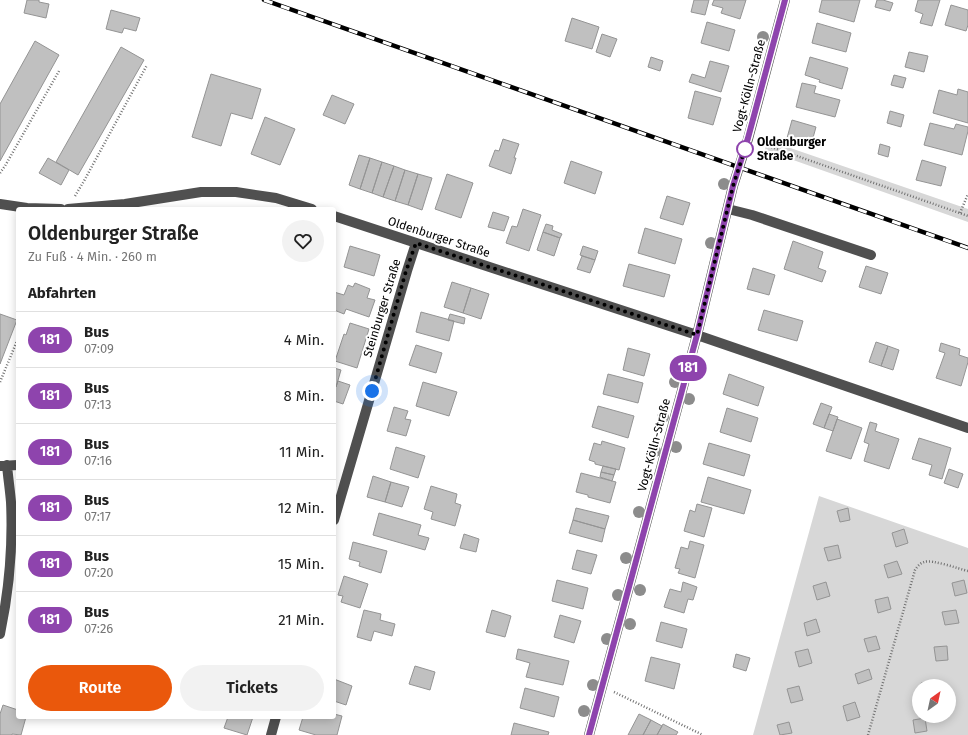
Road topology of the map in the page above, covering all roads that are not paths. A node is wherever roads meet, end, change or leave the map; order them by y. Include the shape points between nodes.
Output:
1 (785, 0) edge
2 (0, 204) edge
3 (20, 207) edge
4 (91, 207) edge
5 (305, 207) edge
6 (728, 209) junction
7 (336, 217) edge
8 (416, 243) junction
9 (871, 255) dead end
10 (697, 335) junction
11 (968, 428) edge
12 (3, 465) edge
13 (16, 465) edge
14 (336, 513) edge
15 (0, 634) edge
16 (275, 719) edge
17 (271, 735) edge
18 (589, 735) edge

1 - 6 street, Vogt-Kölln-Straße
2 - 3 street
4 - 5 street via 201,192 236,192 276,198
6 - 9 street
6 - 10 street, Vogt-Kölln-Straße
7 - 8 street, Oldenburger Straße
8 - 10 street, Oldenburger Straße
8 - 14 street, Steinburger Straße
10 - 11 street, Oldenburger Straße
10 - 18 street, Vogt-Kölln-Straße
12 - 13 street
12 - 15 street via 11,501 11,545 9,583
16 - 17 street

